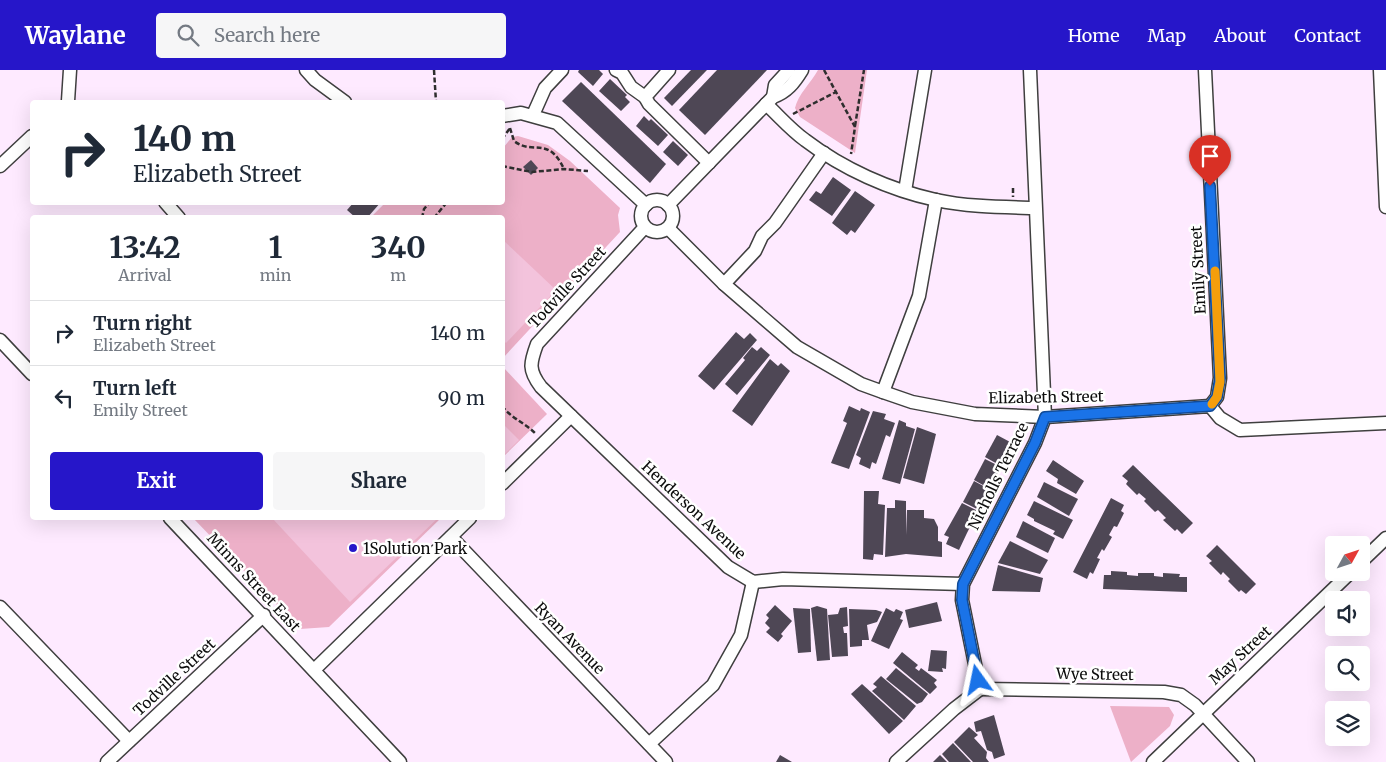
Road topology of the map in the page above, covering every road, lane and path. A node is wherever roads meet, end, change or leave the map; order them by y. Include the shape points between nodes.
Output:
1 (70, 70) edge
2 (306, 70) edge
3 (434, 70) edge
4 (562, 70) edge
5 (616, 70) edge
6 (669, 70) edge
7 (789, 70) edge
8 (802, 70) edge
9 (824, 70) edge
10 (864, 70) edge
11 (925, 70) edge
12 (1030, 70) edge
13 (1205, 70) edge
14 (1380, 70) edge
15 (836, 92) junction
16 (645, 97) junction
17 (68, 100) edge
18 (342, 100) edge
19 (436, 100) edge
20 (769, 101) junction
21 (533, 115) junction
22 (505, 116) edge
23 (786, 122) junction
24 (854, 127) junction
25 (505, 135) edge
26 (30, 138) edge
27 (824, 153) junction
28 (851, 154) dead end
29 (709, 162) junction
30 (0, 166) edge
31 (505, 167) edge
32 (564, 169) junction
33 (588, 171) dead end
34 (905, 191) junction
35 (936, 200) junction
36 (168, 205) edge
37 (445, 205) edge
38 (646, 205) junction
39 (668, 205) junction
40 (1386, 207) edge
41 (1036, 208) junction
42 (176, 215) edge
43 (437, 215) edge
44 (645, 227) junction
45 (668, 228) junction
46 (724, 284) junction
47 (0, 340) edge
48 (30, 372) edge
49 (883, 392) junction
50 (1210, 406) junction
51 (505, 410) edge
52 (571, 416) junction
53 (1045, 417) junction
54 (1386, 423) edge
55 (535, 433) dead end
56 (505, 481) edge
57 (172, 520) edge
58 (468, 520) edge
59 (451, 536) junction
60 (1386, 538) edge
61 (1370, 553) edge
62 (1342, 581) edge
63 (754, 582) junction
64 (963, 584) junction
65 (0, 607) edge
66 (264, 616) junction
67 (314, 670) junction
68 (980, 689) junction
69 (1203, 713) junction
70 (129, 742) junction
71 (650, 744) junction
72 (107, 762) edge
73 (400, 762) edge
74 (666, 762) edge
75 (896, 762) edge
76 (1153, 762) edge
77 (1248, 762) edge

1 - 17 street
2 - 18 street
3 - 19 path
4 - 21 street via 545,88
5 - 16 street
6 - 16 street
7 - 20 street via 776,85
8 - 20 street via 782,94
9 - 15 path
10 - 24 path
11 - 34 street
12 - 41 street, Nicholls Terrace
13 - 50 street, Emily Street via 1220,378 1217,397
14 - 40 street
15 - 23 path via 796,111
15 - 24 path
16 - 29 street
20 - 23 street
20 - 29 street
21 - 22 street
21 - 38 street via 557,123
23 - 27 street
24 - 28 path
25 - 32 path via 510,128 514,141 550,150
26 - 30 street
27 - 34 street via 853,170
27 - 46 street via 775,223 762,236 755,251
29 - 39 street
31 - 32 path via 532,172
32 - 33 path
34 - 35 street
35 - 41 street
35 - 49 street via 919,296
36 - 42 street
37 - 43 path
38 - 39 street via 656,201
38 - 44 street via 641,217
39 - 45 street via 672,215
41 - 53 street, Nicholls Terrace
44 - 45 street via 658,232
44 - 52 street, Todville Street via 536,344 530,361 532,376
45 - 46 street, Elizabeth Street
46 - 49 street, Elizabeth Street via 797,347 861,384
47 - 48 street
49 - 53 street, Elizabeth Street via 912,402 975,414
50 - 53 street, Elizabeth Street
50 - 54 street via 1220,418 1240,430
51 - 55 path
52 - 56 street
52 - 63 street, Henderson Avenue via 728,567
53 - 64 street, Nicholls Terrace
57 - 66 street, Minns Street East
58 - 59 street
59 - 67 street
59 - 71 street, Ryan Avenue
60 - 61 street
62 - 69 street, May Street
63 - 64 street via 783,579
63 - 71 street via 741,635 713,685
64 - 68 street, Nicholls Terrace via 962,600
65 - 70 street
66 - 67 street, Minns Street East
66 - 70 street, Todville Street
67 - 73 street, Minns Street East
68 - 69 street, Wye Street via 1164,692 1181,695
68 - 75 street
69 - 76 street, May Street
69 - 77 street, Wye Street
70 - 72 street, Todville Street
71 - 74 street, Ryan Avenue

